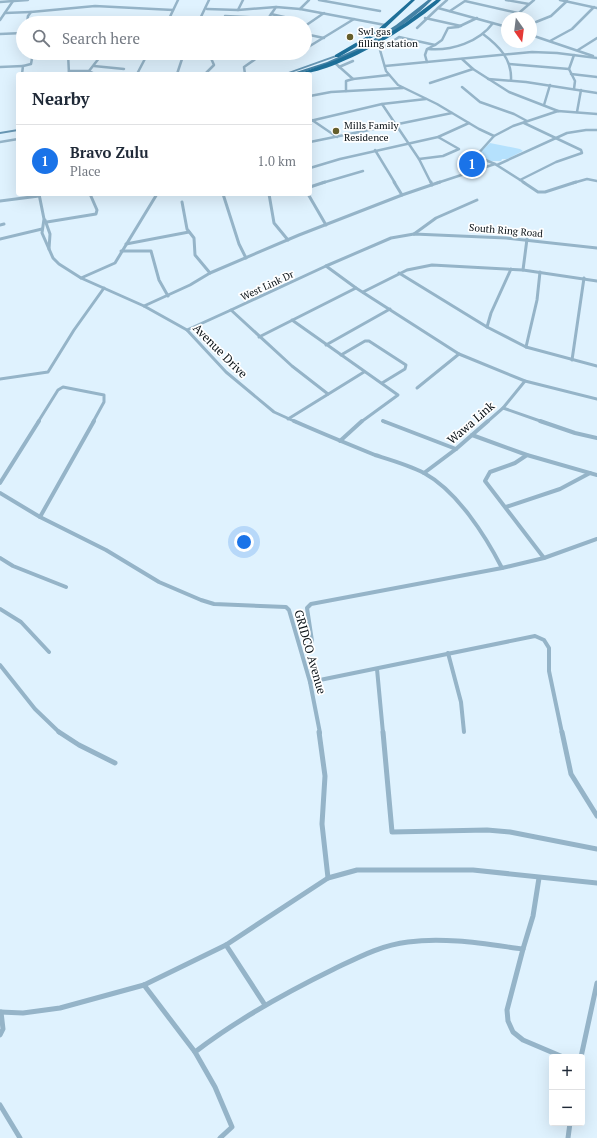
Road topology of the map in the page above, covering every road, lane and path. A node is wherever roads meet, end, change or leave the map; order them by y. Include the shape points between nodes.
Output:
1 (28, 0) edge
2 (178, 0) edge
3 (209, 0) edge
4 (243, 0) edge
5 (309, 0) edge
6 (319, 0) edge
7 (413, 0) edge
8 (426, 0) edge
9 (439, 0) edge
10 (447, 0) edge
11 (506, 0) edge
12 (534, 0) edge
13 (560, 0) edge
14 (13, 1) edge
15 (0, 2) edge
16 (432, 2) edge
17 (567, 2) junction
18 (529, 4) junction
19 (422, 5) junction
20 (276, 6) junction
21 (438, 8) junction
22 (596, 8) edge
23 (206, 9) junction
24 (300, 9) junction
25 (173, 10) junction
26 (238, 10) junction
27 (380, 11) dead end
28 (450, 11) junction
29 (31, 12) junction
30 (514, 12) edge
31 (519, 12) edge
32 (5, 13) junction
33 (324, 13) junction
34 (271, 14) joint
35 (28, 16) edge
36 (170, 16) edge
37 (201, 16) edge
38 (280, 16) edge
39 (426, 18) junction
40 (477, 18) junction
41 (354, 19) junction
42 (0, 20) edge
43 (312, 21) edge
44 (537, 22) edge
45 (450, 23) junction
46 (493, 23) junction
47 (385, 25) junction
48 (501, 25) edge
49 (462, 26) junction
50 (416, 28) dead end
51 (448, 28) junction
52 (16, 33) edge
53 (0, 34) edge
54 (483, 34) junction
55 (312, 35) edge
56 (537, 37) edge
57 (324, 38) junction
58 (597, 38) edge
59 (550, 41) junction
60 (312, 45) edge
61 (435, 45) junction
62 (427, 49) junction
63 (578, 50) junction
64 (504, 53) junction
65 (574, 55) junction
66 (337, 56) junction
67 (597, 58) edge
68 (462, 59) junction
69 (31, 60) edge
70 (68, 60) edge
71 (98, 60) edge
72 (144, 60) edge
73 (181, 60) edge
74 (212, 60) edge
75 (254, 60) edge
76 (353, 61) dead end
77 (427, 62) junction
78 (335, 63) junction
79 (510, 64) junction
80 (23, 66) junction
81 (94, 66) junction
82 (385, 66) junction
83 (340, 67) junction
84 (0, 68) edge
85 (569, 68) junction
86 (124, 69) dead end
87 (472, 69) junction
88 (89, 71) joint
89 (22, 72) edge
90 (69, 72) edge
91 (138, 72) edge
92 (178, 72) edge
93 (207, 72) edge
94 (244, 72) edge
95 (291, 72) edge
96 (298, 72) edge
97 (306, 72) edge
98 (571, 74) junction
99 (389, 75) junction
100 (597, 77) edge
101 (353, 79) junction
102 (487, 79) junction
103 (511, 80) junction
104 (430, 83) dead end
105 (550, 85) junction
106 (462, 87) dead end
107 (404, 88) junction
108 (574, 89) junction
109 (581, 90) junction
110 (346, 91) junction
111 (597, 93) edge
112 (312, 96) edge
113 (426, 99) junction
114 (382, 104) junction
115 (544, 105) junction
116 (558, 111) junction
117 (578, 112) junction
118 (452, 113) junction
119 (597, 114) edge
120 (312, 121) edge
121 (312, 122) edge
122 (525, 122) junction
123 (469, 123) junction
124 (394, 124) junction
125 (16, 130) edge
126 (597, 130) edge
127 (0, 133) edge
128 (337, 136) junction
129 (438, 136) junction
130 (494, 136) junction
131 (555, 137) junction
132 (16, 139) edge
133 (0, 142) edge
134 (312, 142) edge
135 (408, 143) junction
136 (375, 150) junction
137 (420, 159) junction
138 (496, 164) junction
139 (312, 167) edge
140 (363, 171) dead end
141 (520, 180) junction
142 (597, 181) edge
143 (432, 185) junction
144 (312, 186) edge
145 (402, 195) junction
146 (32, 196) edge
147 (39, 196) edge
148 (91, 196) edge
149 (156, 196) edge
150 (224, 196) edge
151 (269, 196) edge
152 (309, 196) edge
153 (477, 200) dead end
154 (0, 201) edge
155 (182, 202) dead end
156 (44, 219) junction
157 (47, 222) junction
158 (4, 224) dead end
159 (0, 225) edge
160 (326, 226) junction
161 (42, 229) junction
162 (189, 232) junction
163 (414, 234) junction
164 (0, 239) edge
165 (288, 240) junction
166 (527, 240) junction
167 (126, 244) junction
168 (597, 248) edge
169 (49, 249) junction
170 (121, 251) junction
171 (246, 258) junction
172 (326, 266) junction
173 (511, 269) junction
174 (523, 270) junction
175 (540, 272) junction
176 (210, 273) junction
177 (399, 273) junction
178 (81, 278) junction
179 (584, 278) junction
180 (597, 281) edge
181 (104, 288) junction
182 (356, 288) junction
183 (363, 292) junction
184 (168, 296) junction
185 (144, 306) junction
186 (390, 309) junction
187 (231, 310) junction
188 (292, 320) junction
189 (487, 327) junction
190 (187, 330) junction
191 (259, 337) junction
192 (326, 345) junction
193 (526, 347) junction
194 (459, 354) junction
195 (340, 355) junction
196 (572, 360) junction
197 (597, 366) edge
198 (364, 372) junction
199 (0, 380) edge
200 (525, 381) junction
201 (382, 383) junction
202 (418, 388) dead end
203 (328, 394) junction
204 (597, 400) edge
205 (503, 408) junction
206 (288, 419) junction
207 (383, 421) dead end
208 (472, 435) junction
209 (597, 438) edge
210 (340, 441) junction
211 (456, 449) junction
212 (527, 455) junction
213 (424, 473) junction
214 (590, 473) junction
215 (597, 475) edge
216 (0, 483) edge
217 (0, 493) edge
218 (506, 507) junction
219 (40, 517) junction
220 (597, 539) edge
221 (0, 558) edge
222 (544, 558) junction
223 (502, 568) junction
224 (66, 587) dead end
225 (0, 609) edge
226 (312, 641) dead end
227 (49, 652) dead end
228 (448, 653) junction
229 (0, 665) edge
230 (376, 669) junction
231 (310, 682) junction
232 (464, 732) dead end
233 (115, 763) dead end
234 (597, 816) edge
235 (597, 849) edge
236 (328, 878) junction
237 (539, 878) junction
238 (597, 883) edge
239 (226, 945) junction
240 (523, 949) junction
241 (597, 983) edge
242 (144, 985) junction
243 (265, 1005) junction
244 (1, 1012) edge
245 (0, 1036) edge
246 (195, 1052) junction
247 (556, 1054) edge
248 (583, 1054) edge
249 (0, 1105) edge
250 (570, 1126) edge
251 (20, 1138) edge
252 (220, 1138) edge
253 (568, 1138) edge

1 - 14 street
2 - 25 street
3 - 23 street
4 - 26 street
5 - 24 street
6 - 27 street
7 - 47 highway
8 - 19 main road
9 - 16 highway
10 - 21 street
11 - 18 street
12 - 18 street
13 - 17 street
14 - 15 street
14 - 32 street
16 - 19 main road
16 - 78 highway via 390,36
17 - 22 street
17 - 44 street via 551,16
18 - 31 street
19 - 66 main road via 383,34
19 - 96 main road via 386,34 360,49
20 - 24 street
20 - 26 street
20 - 34 street
21 - 28 street
21 - 39 street
22 - 59 street via 572,29
23 - 26 street
23 - 37 street
24 - 33 street
25 - 29 street via 95,6
25 - 36 street
28 - 30 street via 465,1
28 - 40 street
29 - 32 street
29 - 35 street
32 - 42 street
33 - 41 street
33 - 43 street
34 - 38 street
39 - 45 street
39 - 50 street
40 - 46 street
40 - 49 street
41 - 47 street
41 - 57 street
45 - 49 street
45 - 51 street
46 - 48 street
46 - 54 street
47 - 66 highway via 366,41
49 - 51 street
51 - 61 street via 442,40
52 - 53 street
54 - 62 street via 445,50
54 - 64 street
55 - 57 street
56 - 59 street
57 - 60 street
58 - 63 street
59 - 63 street
61 - 62 street
61 - 82 street via 397,37 380,50
62 - 77 street via 424,57
63 - 67 street
64 - 65 street via 544,52
64 - 68 street
64 - 79 street
65 - 67 street
65 - 85 street
66 - 95 main road
68 - 77 street
68 - 87 street
69 - 80 street via 30,64
70 - 90 street
71 - 81 street
72 - 91 street
73 - 92 street
74 - 93 street via 214,66
75 - 94 street via 244,68
76 - 83 street
77 - 82 street
78 - 83 street
78 - 97 highway
79 - 85 street
79 - 103 street
80 - 84 street
80 - 89 street
81 - 86 street
81 - 88 street
82 - 99 street
83 - 101 street
85 - 98 street
87 - 102 street
87 - 104 street
88 - 90 street
98 - 100 street
98 - 108 street via 575,81
99 - 101 street
99 - 107 street
101 - 110 street via 346,81
102 - 103 street
102 - 115 street via 509,92
103 - 105 street
105 - 108 street
105 - 115 street
106 - 122 street via 476,100 514,114
107 - 110 street
107 - 113 street
108 - 109 street
109 - 111 street
109 - 117 street
110 - 112 street
113 - 114 street
113 - 118 street
114 - 120 street
114 - 124 street
115 - 116 street
116 - 117 street
116 - 122 street
117 - 119 street
118 - 123 street
118 - 124 street
121 - 128 street
122 - 130 street
122 - 131 street
123 - 129 street
123 - 130 street
124 - 128 street
124 - 135 street
125 - 127 main road
126 - 131 street via 575,131
128 - 134 street
129 - 135 street
129 - 137 street via 459,149 443,156
130 - 138 street via 476,156
131 - 138 street
131 - 141 street via 582,153 556,162
132 - 133 street
135 - 136 street
135 - 137 street
136 - 139 street
136 - 145 street
137 - 143 street
138 - 141 street
138 - 143 street
140 - 144 street
141 - 142 street via 542,192 587,179
143 - 145 street
145 - 160 street
146 - 154 street
147 - 156 street
148 - 157 street via 97,210 96,214
149 - 167 street
150 - 171 street
151 - 165 street via 274,223
152 - 160 street
153 - 163 street via 438,216
155 - 162 street
156 - 157 street
156 - 161 street
157 - 169 street
158 - 159 street
160 - 165 street
161 - 164 street
161 - 169 street, Avenue Drive
162 - 167 street
162 - 176 street via 194,238 197,258
163 - 166 street, South Ring Road
163 - 172 street, South Ring Road via 391,238
165 - 171 street
166 - 168 street, South Ring Road
166 - 174 street
167 - 170 street
169 - 178 street, Avenue Drive via 59,264
170 - 178 street via 112,265
170 - 184 street via 151,251 159,280
171 - 176 street
172 - 182 street
172 - 187 street, West Link Dr
173 - 174 street
173 - 177 street via 432,265 411,268
173 - 189 street
174 - 175 street
175 - 179 street
175 - 193 street via 537,300
176 - 184 street
177 - 183 street
177 - 189 street
178 - 181 street, Avenue Drive
179 - 180 street
179 - 196 street
181 - 185 street, Avenue Drive
181 - 199 street via 48,372
182 - 183 street
182 - 188 street
183 - 186 street
184 - 185 street
185 - 190 street, Avenue Drive
186 - 192 street
186 - 194 street
187 - 190 street
187 - 191 street, West Link Dr
188 - 191 street
188 - 192 street
189 - 193 street
190 - 206 street, Avenue Drive via 248,392 274,412
191 - 203 street, West Link Dr
192 - 195 street
193 - 196 street
194 - 200 street
194 - 202 street
195 - 198 street
195 - 201 street via 365,341 406,365 405,369
196 - 197 street
198 - 201 street
198 - 203 street
200 - 204 street
200 - 205 street, Wawa Link
201 - 210 street via 397,393 397,397
203 - 206 street
205 - 208 street, Wawa Link
205 - 209 street
206 - 210 street, Avenue Drive
207 - 211 street
208 - 211 street, Wawa Link
208 - 212 street
210 - 213 street, Avenue Drive
211 - 213 street, Wawa Link
212 - 214 street
212 - 218 street via 515,463 490,472 485,481
213 - 223 street, Avenue Drive via 446,490 477,524
214 - 215 street
214 - 218 street via 554,493
216 - 219 street via 58,390 64,387 104,396 104,402
217 - 219 street, GRIDCO Avenue
218 - 222 street
219 - 231 street, GRIDCO Avenue via 106,550 159,582 201,600 214,604 286,607 291,613
220 - 222 street
221 - 224 street via 13,566
222 - 223 street
223 - 226 street via 311,604 307,608
225 - 227 street via 19,621
228 - 230 street
228 - 232 street via 456,678
228 - 234 street via 534,636 544,640 549,648 549,671 571,774
229 - 233 street via 42,717 58,731
230 - 231 street
230 - 235 street via 392,832 495,830
231 - 236 street, GRIDCO Avenue via 325,776 322,824
236 - 237 street via 357,870 473,870
236 - 239 street
237 - 238 street
237 - 240 street via 533,916
239 - 242 street
239 - 243 street
240 - 243 street via 455,942 407,942 391,945 372,950
240 - 247 street via 507,1010 508,1021 513,1032 523,1040
241 - 248 street
242 - 244 street via 60,1008 23,1014
242 - 246 street
243 - 246 street
244 - 245 street via 3,1029
246 - 252 street via 215,1087 232,1127
249 - 251 street
250 - 253 street

